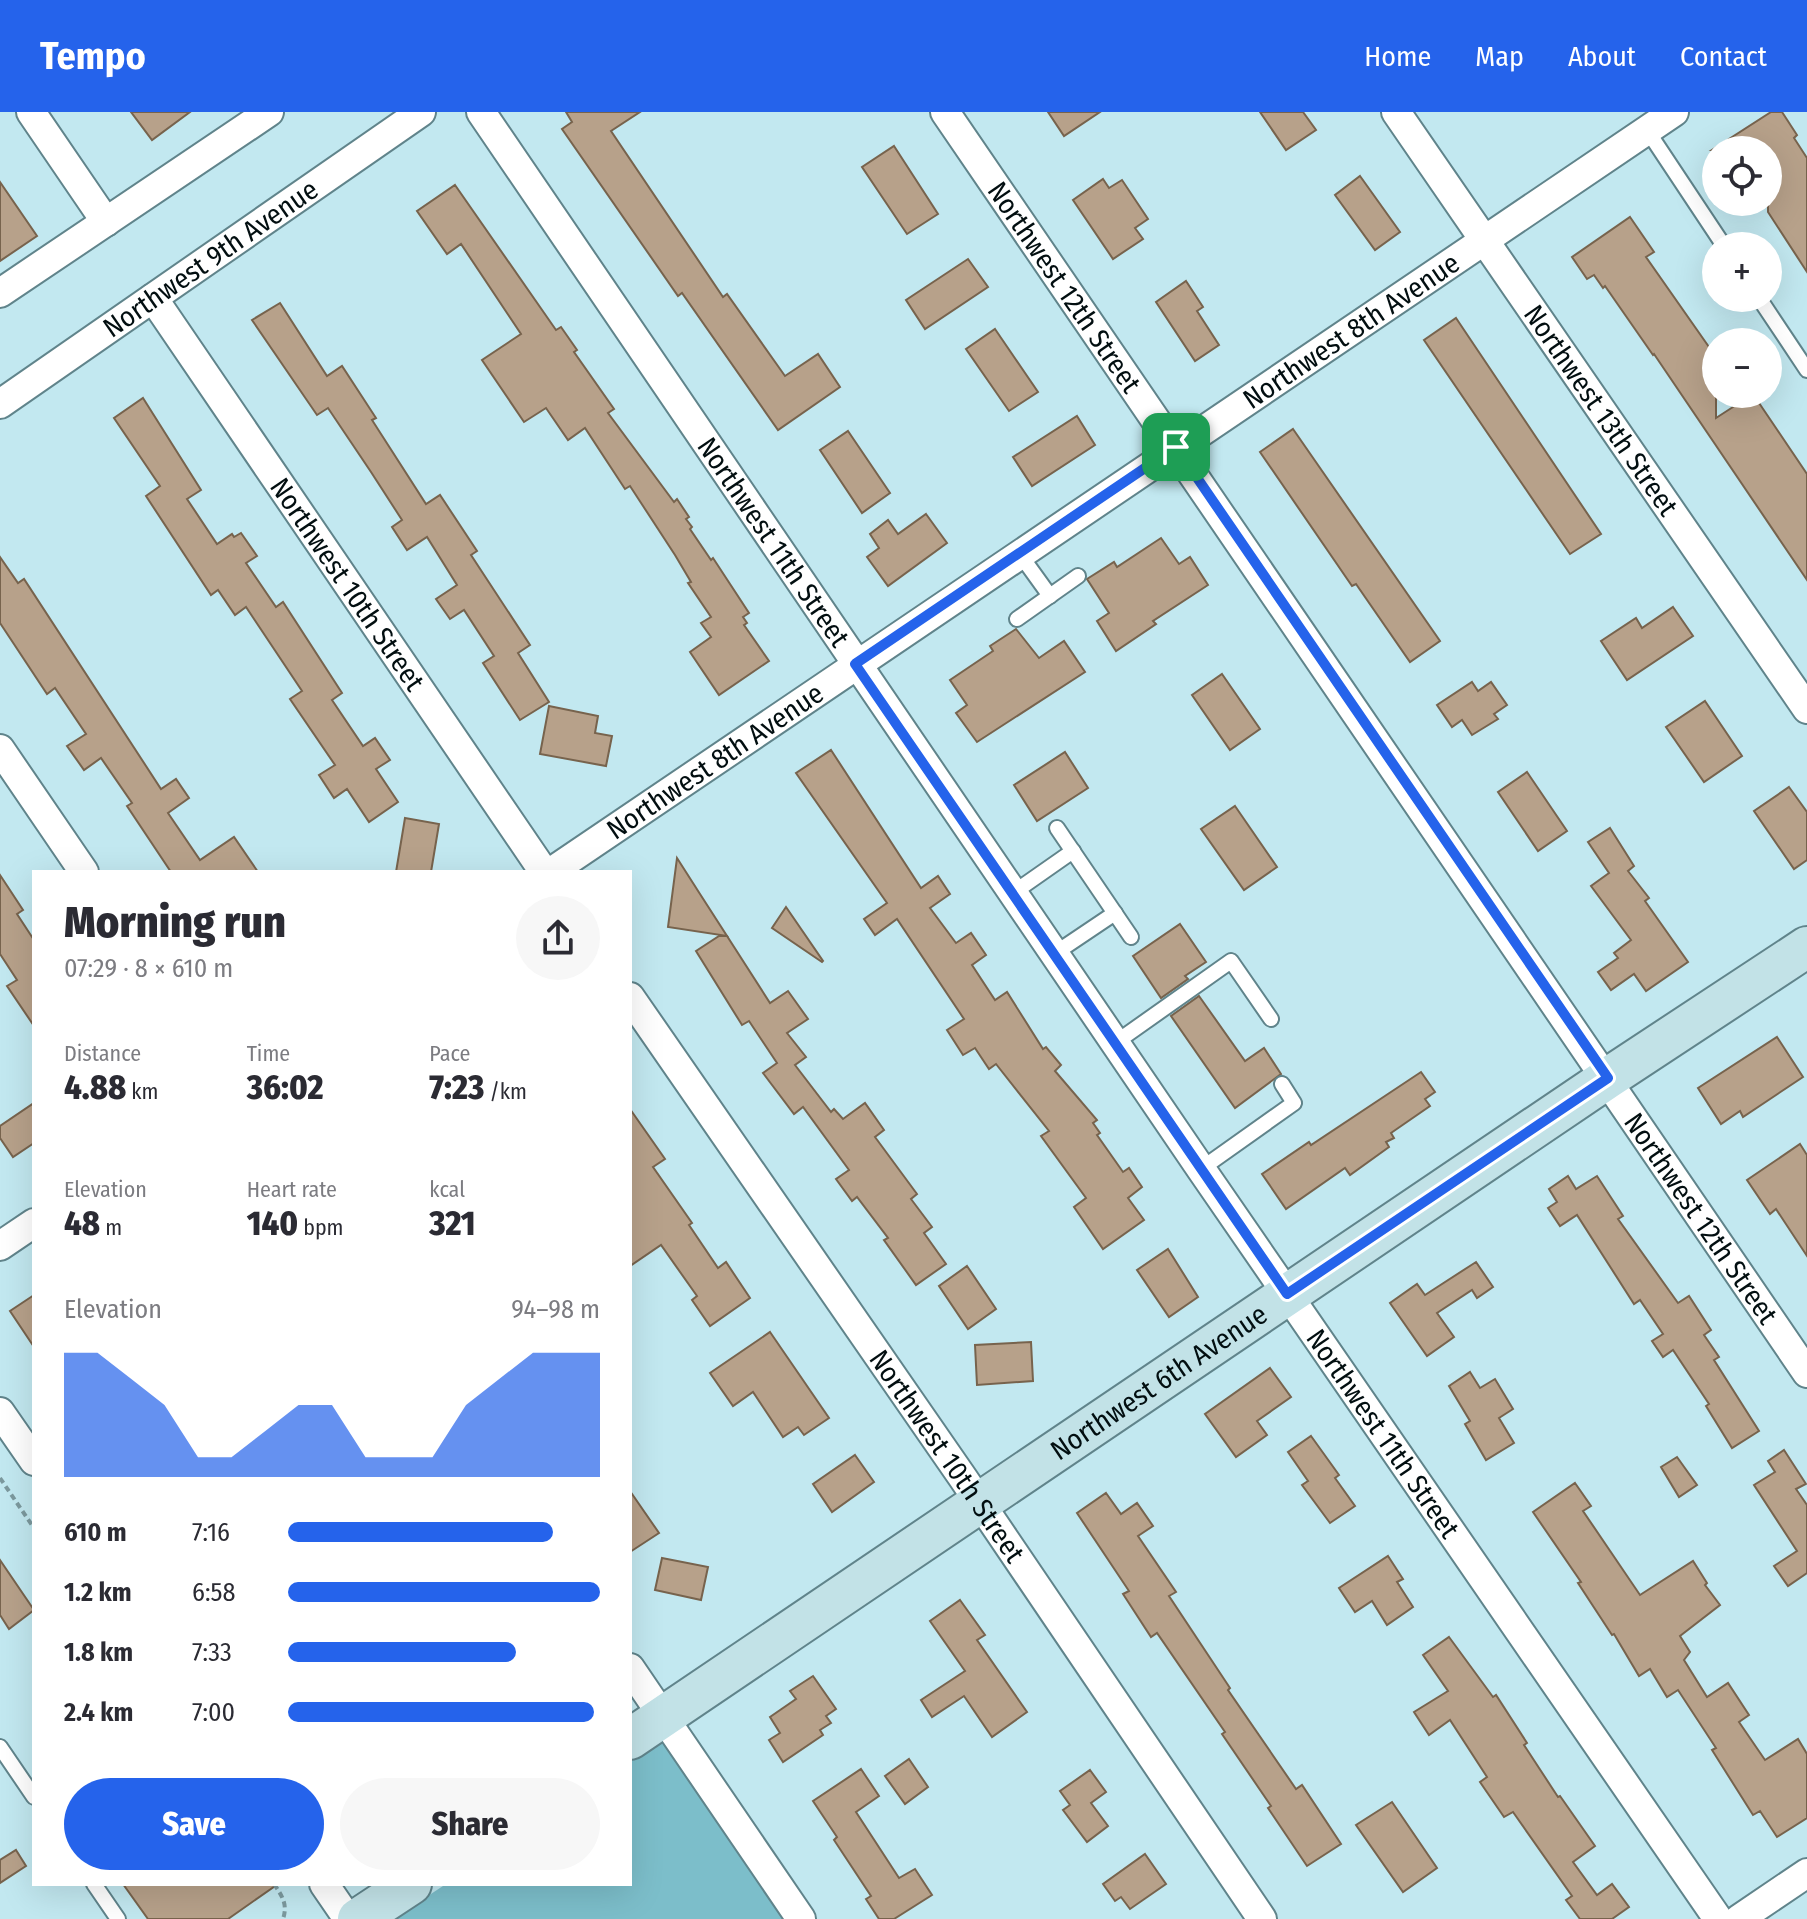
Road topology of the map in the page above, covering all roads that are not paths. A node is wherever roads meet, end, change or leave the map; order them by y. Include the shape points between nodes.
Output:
1 (31, 112) edge
2 (269, 112) edge
3 (421, 112) edge
4 (481, 112) edge
5 (945, 112) edge
6 (1396, 112) edge
7 (1674, 112) edge
8 (1647, 130) junction
9 (106, 222) junction
10 (1715, 232) edge
11 (1482, 239) junction
12 (0, 293) edge
13 (153, 298) junction
14 (1768, 312) edge
15 (1807, 370) edge
16 (0, 404) edge
17 (1176, 447) junction
18 (1019, 553) junction
19 (1078, 576) dead end
20 (1050, 596) junction
21 (1017, 619) dead end
22 (855, 664) junction
23 (1807, 709) edge
24 (0, 749) edge
25 (1057, 828) dead end
26 (1073, 851) junction
27 (83, 870) edge
28 (543, 870) edge
29 (554, 870) edge
30 (1013, 893) junction
31 (1115, 913) junction
32 (1131, 937) dead end
33 (1807, 947) edge
34 (1054, 954) junction
35 (632, 1000) edge
36 (1271, 1019) dead end
37 (1115, 1043) junction
38 (1608, 1078) junction
39 (1282, 1084) dead end
40 (1201, 1169) junction
41 (32, 1224) edge
42 (0, 1246) edge
43 (1287, 1294) junction
44 (1807, 1373) edge
45 (0, 1412) edge
46 (32, 1458) edge
47 (980, 1503) junction
48 (632, 1671) edge
49 (663, 1717) junction
50 (632, 1738) edge
51 (0, 1747) edge
52 (32, 1794) edge
53 (1807, 1873) edge
54 (95, 1886) edge
55 (325, 1886) edge
56 (408, 1886) edge
57 (118, 1919) edge
58 (348, 1919) edge
59 (358, 1919) edge
60 (801, 1919) edge
61 (1262, 1919) edge
62 (1718, 1919) edge
63 (1739, 1919) edge

1 - 9 street
2 - 9 street
3 - 13 street, Northwest 9th Avenue
4 - 22 street, Northwest 11th Street
5 - 17 street, Northwest 12th Street
6 - 11 street, Northwest 13th Street
7 - 8 street, Northwest 8th Avenue
8 - 10 lane
8 - 11 street, Northwest 8th Avenue
9 - 12 street
11 - 17 street, Northwest 8th Avenue
11 - 23 street, Northwest 13th Street
13 - 16 street, Northwest 9th Avenue
13 - 28 street, Northwest 10th Street
14 - 15 lane
17 - 18 street, Northwest 8th Avenue
17 - 38 street, Northwest 12th Street
18 - 20 lane
18 - 22 street, Northwest 8th Avenue
19 - 20 lane
20 - 21 lane
22 - 29 street, Northwest 8th Avenue
22 - 30 street, Northwest 11th Street
24 - 27 street
25 - 26 lane
26 - 30 lane
26 - 31 lane
30 - 34 street, Northwest 11th Street
31 - 32 lane
31 - 34 lane
33 - 38 street, Northwest 6th Avenue
34 - 37 street, Northwest 11th Street
35 - 47 street, Northwest 10th Street
36 - 37 lane via 1231,961
37 - 40 street, Northwest 11th Street
38 - 43 street, Northwest 6th Avenue
38 - 44 street, Northwest 12th Street
39 - 40 lane via 1294,1103
40 - 43 street, Northwest 11th Street
41 - 42 street
43 - 47 street, Northwest 6th Avenue
43 - 62 street, Northwest 11th Street
45 - 46 street
47 - 49 street, Northwest 6th Avenue
47 - 61 street, Northwest 10th Street
48 - 49 street
49 - 50 street, Northwest 6th Avenue
49 - 60 street
51 - 52 lane
53 - 63 street
54 - 57 lane
55 - 58 street
56 - 59 street

